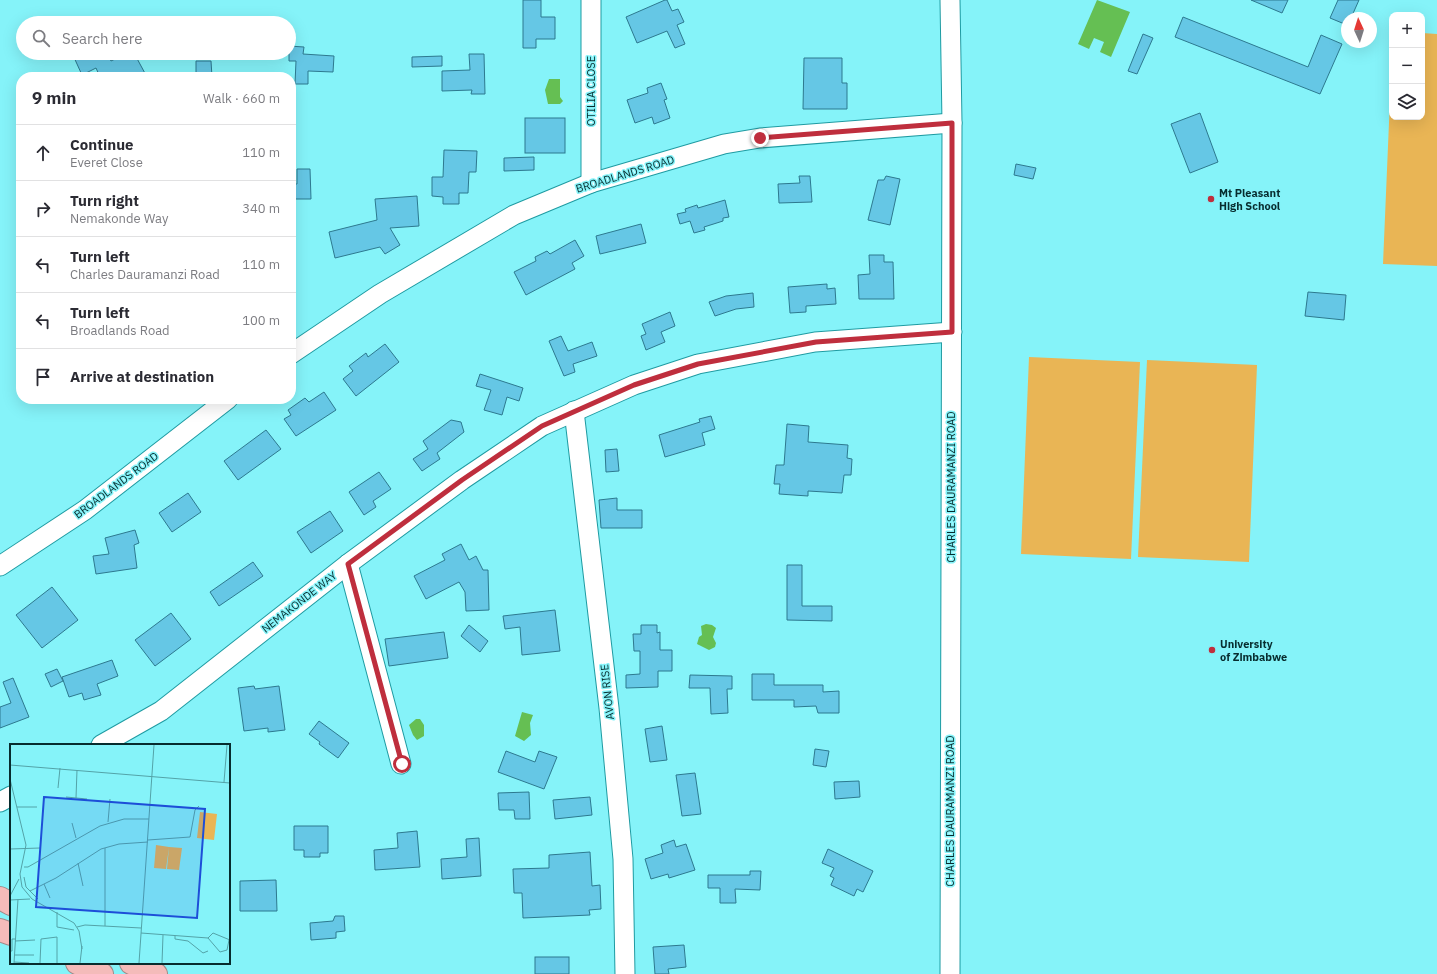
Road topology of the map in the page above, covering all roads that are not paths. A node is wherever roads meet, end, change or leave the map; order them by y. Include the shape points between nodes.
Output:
1 (591, 0) edge
2 (950, 0) edge
3 (952, 123) junction
4 (591, 183) junction
5 (952, 332) junction
6 (296, 351) edge
7 (222, 404) edge
8 (574, 411) junction
9 (348, 564) junction
10 (0, 566) edge
11 (103, 744) edge
12 (402, 764) dead end
13 (10, 797) edge
14 (0, 802) edge
15 (0, 898) edge
16 (10, 903) edge
17 (0, 930) edge
18 (10, 934) edge
19 (79, 964) edge
20 (133, 964) edge
21 (102, 974) edge
22 (156, 974) edge
23 (625, 974) edge
24 (950, 974) edge

1 - 4 street, OTILIA CLOSE
2 - 3 street, CHARLES DAURAMANZI ROAD
3 - 4 street, BROADLANDS ROAD via 760,138 724,144
3 - 5 street, CHARLES DAURAMANZI ROAD
4 - 6 street, BROADLANDS ROAD via 514,216 380,294
5 - 8 street, NEMAKONDE WAY via 816,342 698,364 634,385
5 - 24 street, CHARLES DAURAMANZI ROAD
7 - 10 street, BROADLANDS ROAD via 85,510
8 - 9 street, NEMAKONDE WAY via 542,426 462,480
8 - 23 street, AVON RISE via 609,708 623,859
9 - 11 street, NEMAKONDE WAY via 161,711
9 - 12 street
13 - 14 street
15 - 16 highway
17 - 18 highway
19 - 21 highway
20 - 22 highway

